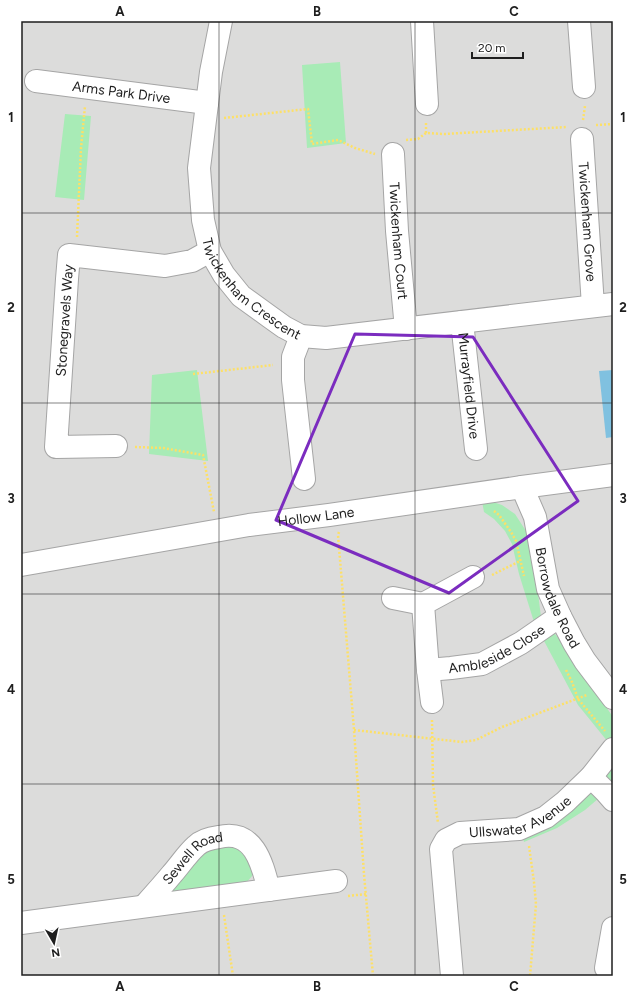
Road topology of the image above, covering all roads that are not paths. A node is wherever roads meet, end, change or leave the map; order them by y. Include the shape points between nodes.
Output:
1 (221, 21) edge
2 (422, 21) edge
3 (579, 21) edge
4 (36, 81) dead end
5 (584, 87) road end
6 (427, 104) dead end
7 (206, 112) junction
8 (582, 133) road end
9 (393, 154) road end
10 (210, 251) junction
11 (603, 305) edge
12 (462, 322) junction
13 (406, 329) junction
14 (300, 336) junction
15 (116, 446) road end
16 (476, 449) dead end
17 (613, 475) edge
18 (304, 479) dead end
19 (522, 487) junction
20 (21, 565) edge
21 (472, 577) road end
22 (394, 598) dead end
23 (423, 604) junction
24 (560, 616) junction
25 (428, 670) junction
26 (611, 690) edge
27 (432, 702) road end
28 (613, 749) edge
29 (591, 777) junction
30 (613, 800) edge
31 (336, 881) dead end
32 (269, 890) junction
33 (144, 906) junction
34 (21, 923) edge
35 (613, 928) edge
36 (606, 968) dead end
37 (452, 976) edge

1 - 7 street, Twickenham Crescent
2 - 6 street
3 - 5 street
4 - 7 street, Arms Park Drive via 88,88
7 - 10 street, Twickenham Crescent via 199,168 203,220
8 - 11 street, Twickenham Grove
9 - 13 street, Twickenham Court
10 - 14 street, Twickenham Crescent via 224,275 241,296
10 - 15 street, Stonegravels Way via 192,261 165,266 69,255 56,447
11 - 12 street, Twickenham Crescent
12 - 13 street, Twickenham Crescent
12 - 16 street, Murrayfield Drive
13 - 14 street, Twickenham Crescent via 326,338
14 - 18 street via 293,357 293,380
17 - 19 street, Hollow Lane
19 - 20 street, Hollow Lane via 249,525
19 - 24 street, Borrowdale Road via 535,517 548,589
21 - 23 street
22 - 23 street
23 - 25 street, Ambleside Close
24 - 25 street, Ambleside Close via 521,643 482,664
24 - 26 street, Borrowdale Road via 585,662
25 - 27 street, Ambleside Close
28 - 29 street, Ullswater Avenue
29 - 30 street
29 - 37 street, Ullswater Avenue via 546,817 526,826 519,829 460,833 446,840 441,850
31 - 32 street, Sewell Road
32 - 33 street, Sewell Road
32 - 33 street, Sewell Road via 257,854 247,842 239,837 227,835 208,839 197,845
33 - 34 street, Sewell Road
35 - 36 street

